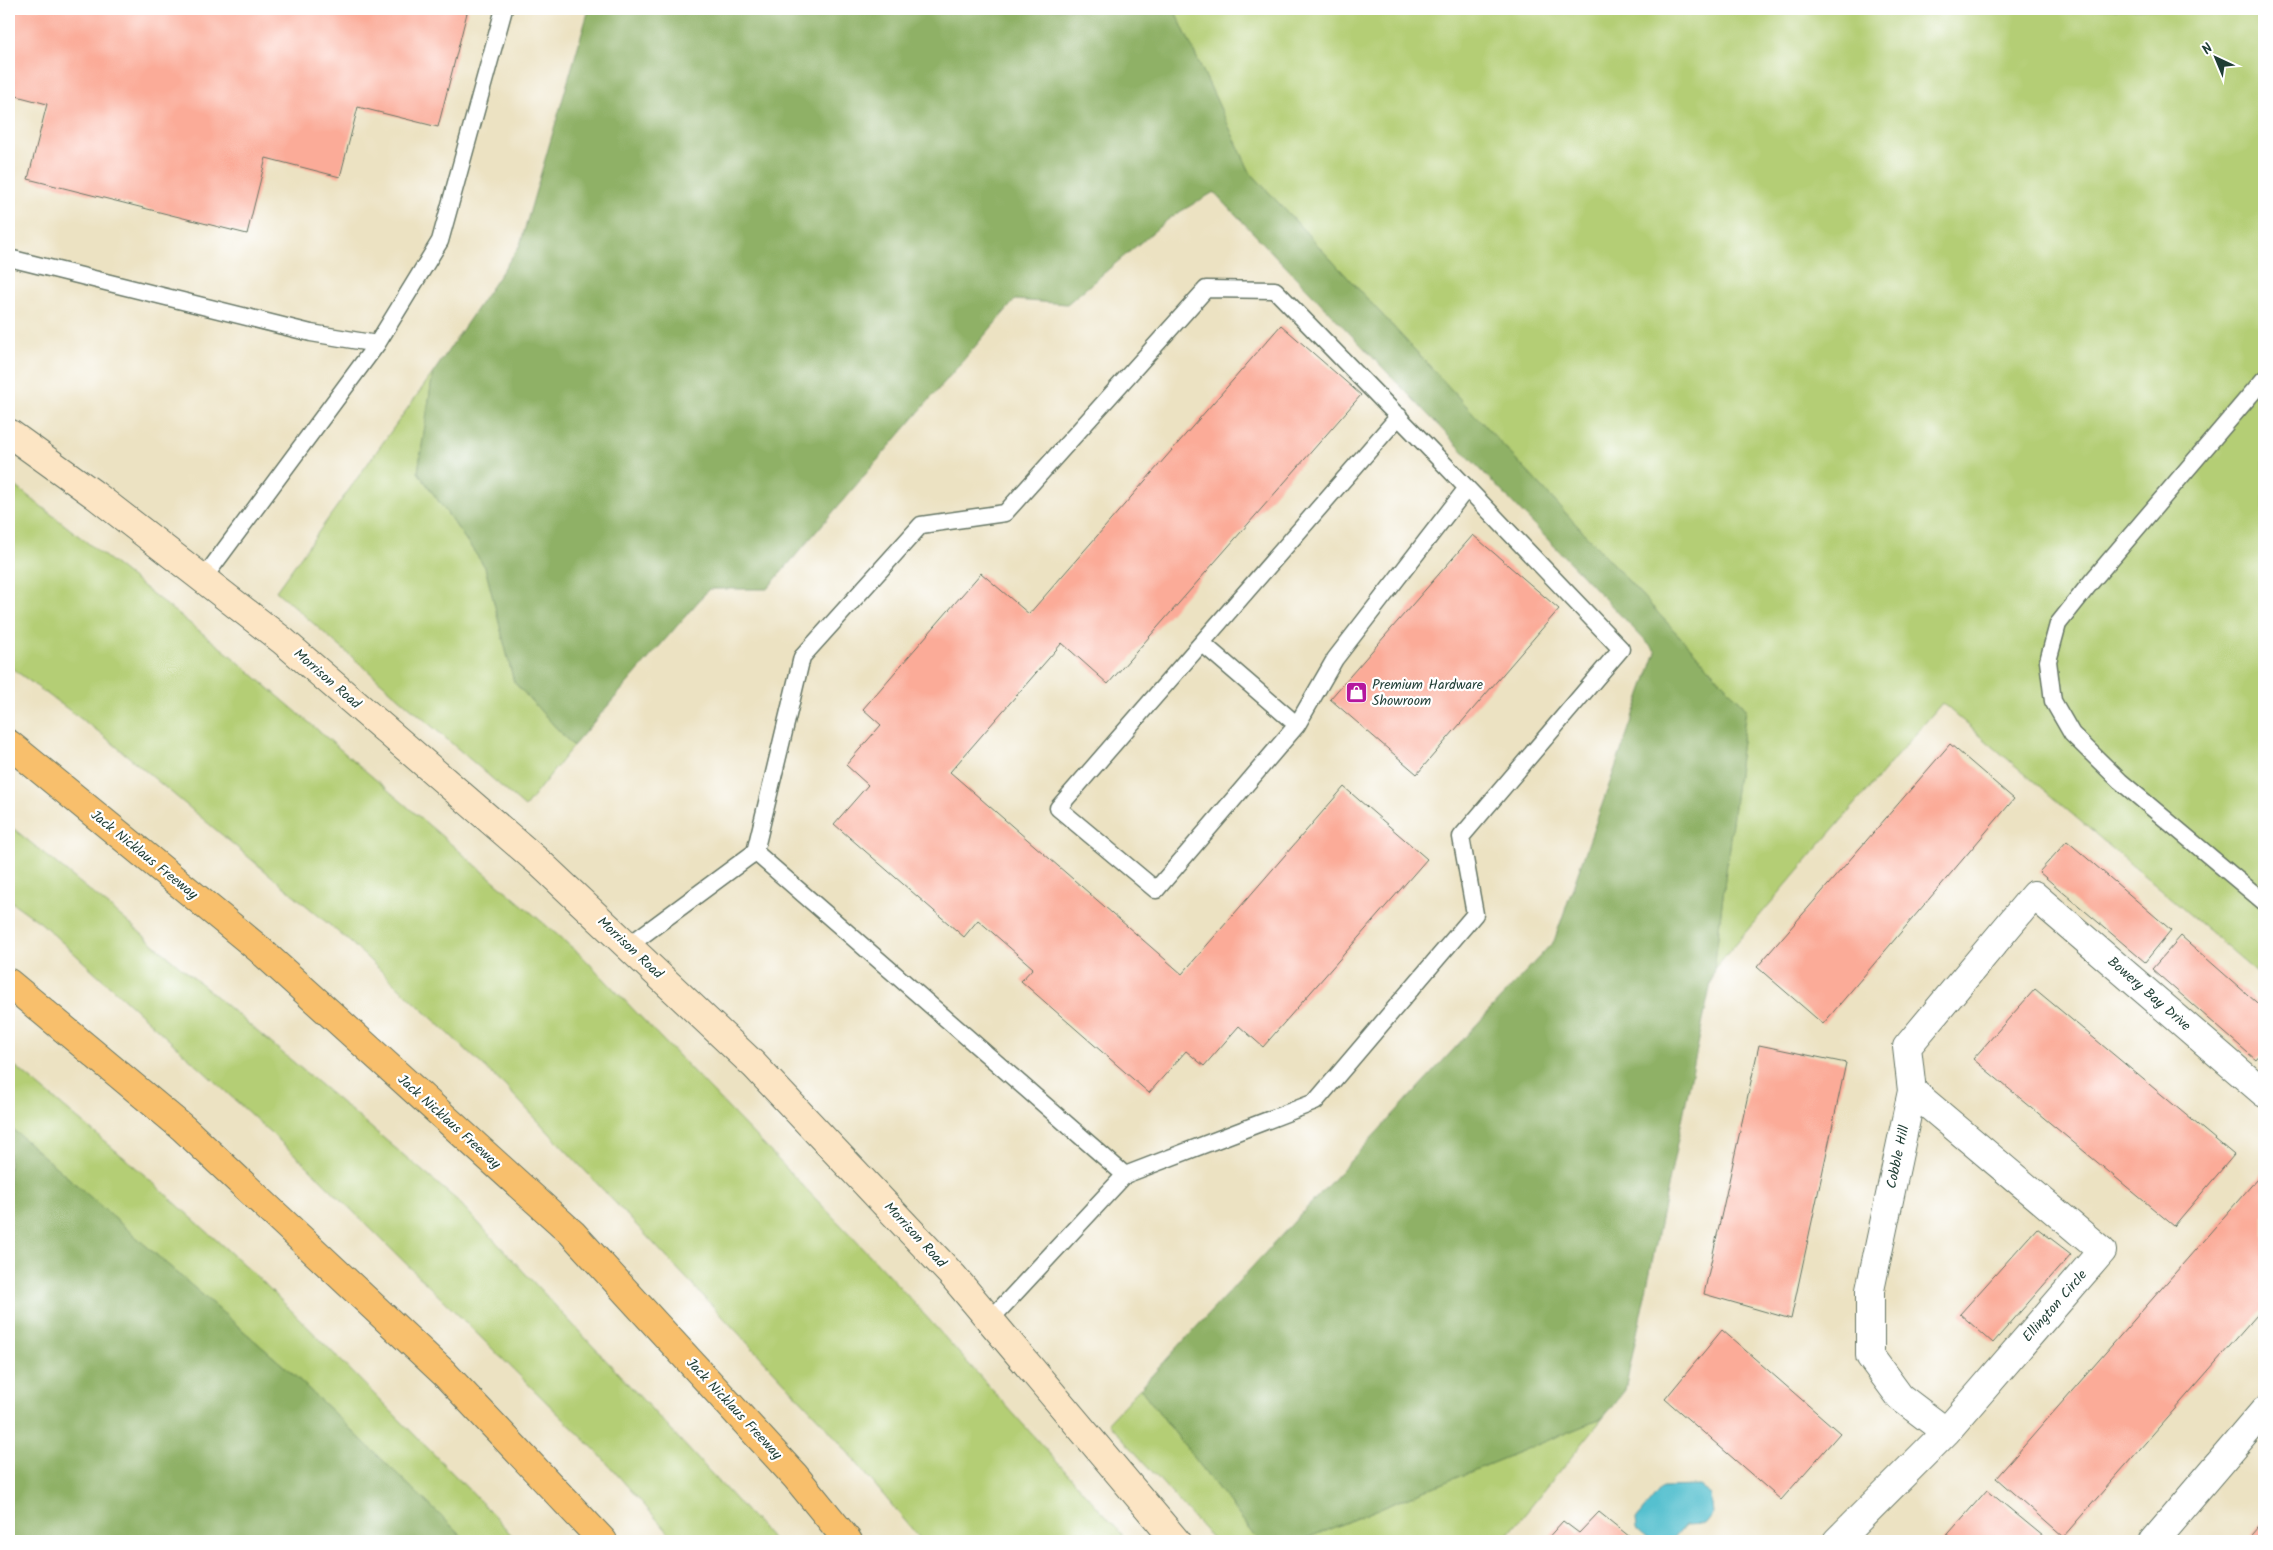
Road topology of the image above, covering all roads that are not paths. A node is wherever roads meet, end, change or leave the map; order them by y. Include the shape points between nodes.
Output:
1 (504, 9) edge
2 (9, 258) edge
3 (377, 344) junction
4 (2264, 380) edge
5 (1399, 416) junction
6 (9, 433) edge
7 (1467, 488) junction
8 (203, 579) junction
9 (1202, 643) junction
10 (1297, 726) junction
11 (9, 744) edge
12 (755, 852) junction
13 (2034, 895) joint
14 (2264, 902) edge
15 (628, 946) junction
16 (9, 983) edge
17 (1912, 1092) junction
18 (2264, 1092) edge
19 (1126, 1175) junction
20 (990, 1320) junction
21 (2264, 1411) edge
22 (1946, 1432) junction
23 (603, 1541) edge
24 (848, 1541) edge
25 (1176, 1541) edge
26 (1837, 1541) edge
27 (2153, 1541) edge

1 - 3 lane via 440,241
2 - 3 lane via 311,333
3 - 8 lane
4 - 14 lane via 2058,624 2048,661 2053,701 2072,734 2120,781
5 - 7 lane
5 - 9 lane
5 - 12 lane via 1275,290 1206,289 1005,513 921,525 802,658
6 - 8 street, Morrison Road
7 - 10 lane via 1335,659
7 - 19 lane via 1621,649 1461,837 1475,914 1315,1102
8 - 15 street, Morrison Road via 283,641 541,864
9 - 10 lane
9 - 10 lane via 1058,808 1156,890
11 - 24 highway, Jack Nicklaus Freeway via 259,949 572,1233 795,1476
12 - 15 lane
12 - 19 lane
13 - 17 street, Cobble Hill via 1907,1047
13 - 18 street, Bowery Bay Drive
15 - 20 street, Morrison Road via 754,1065 953,1276
16 - 23 highway via 184,1128 444,1373
17 - 22 street, Cobble Hill via 1870,1290 1870,1356 1900,1397
17 - 22 street, Ellington Circle via 2102,1251
19 - 20 lane
20 - 25 street, Morrison Road
21 - 27 street
22 - 26 street, Ellington Circle

